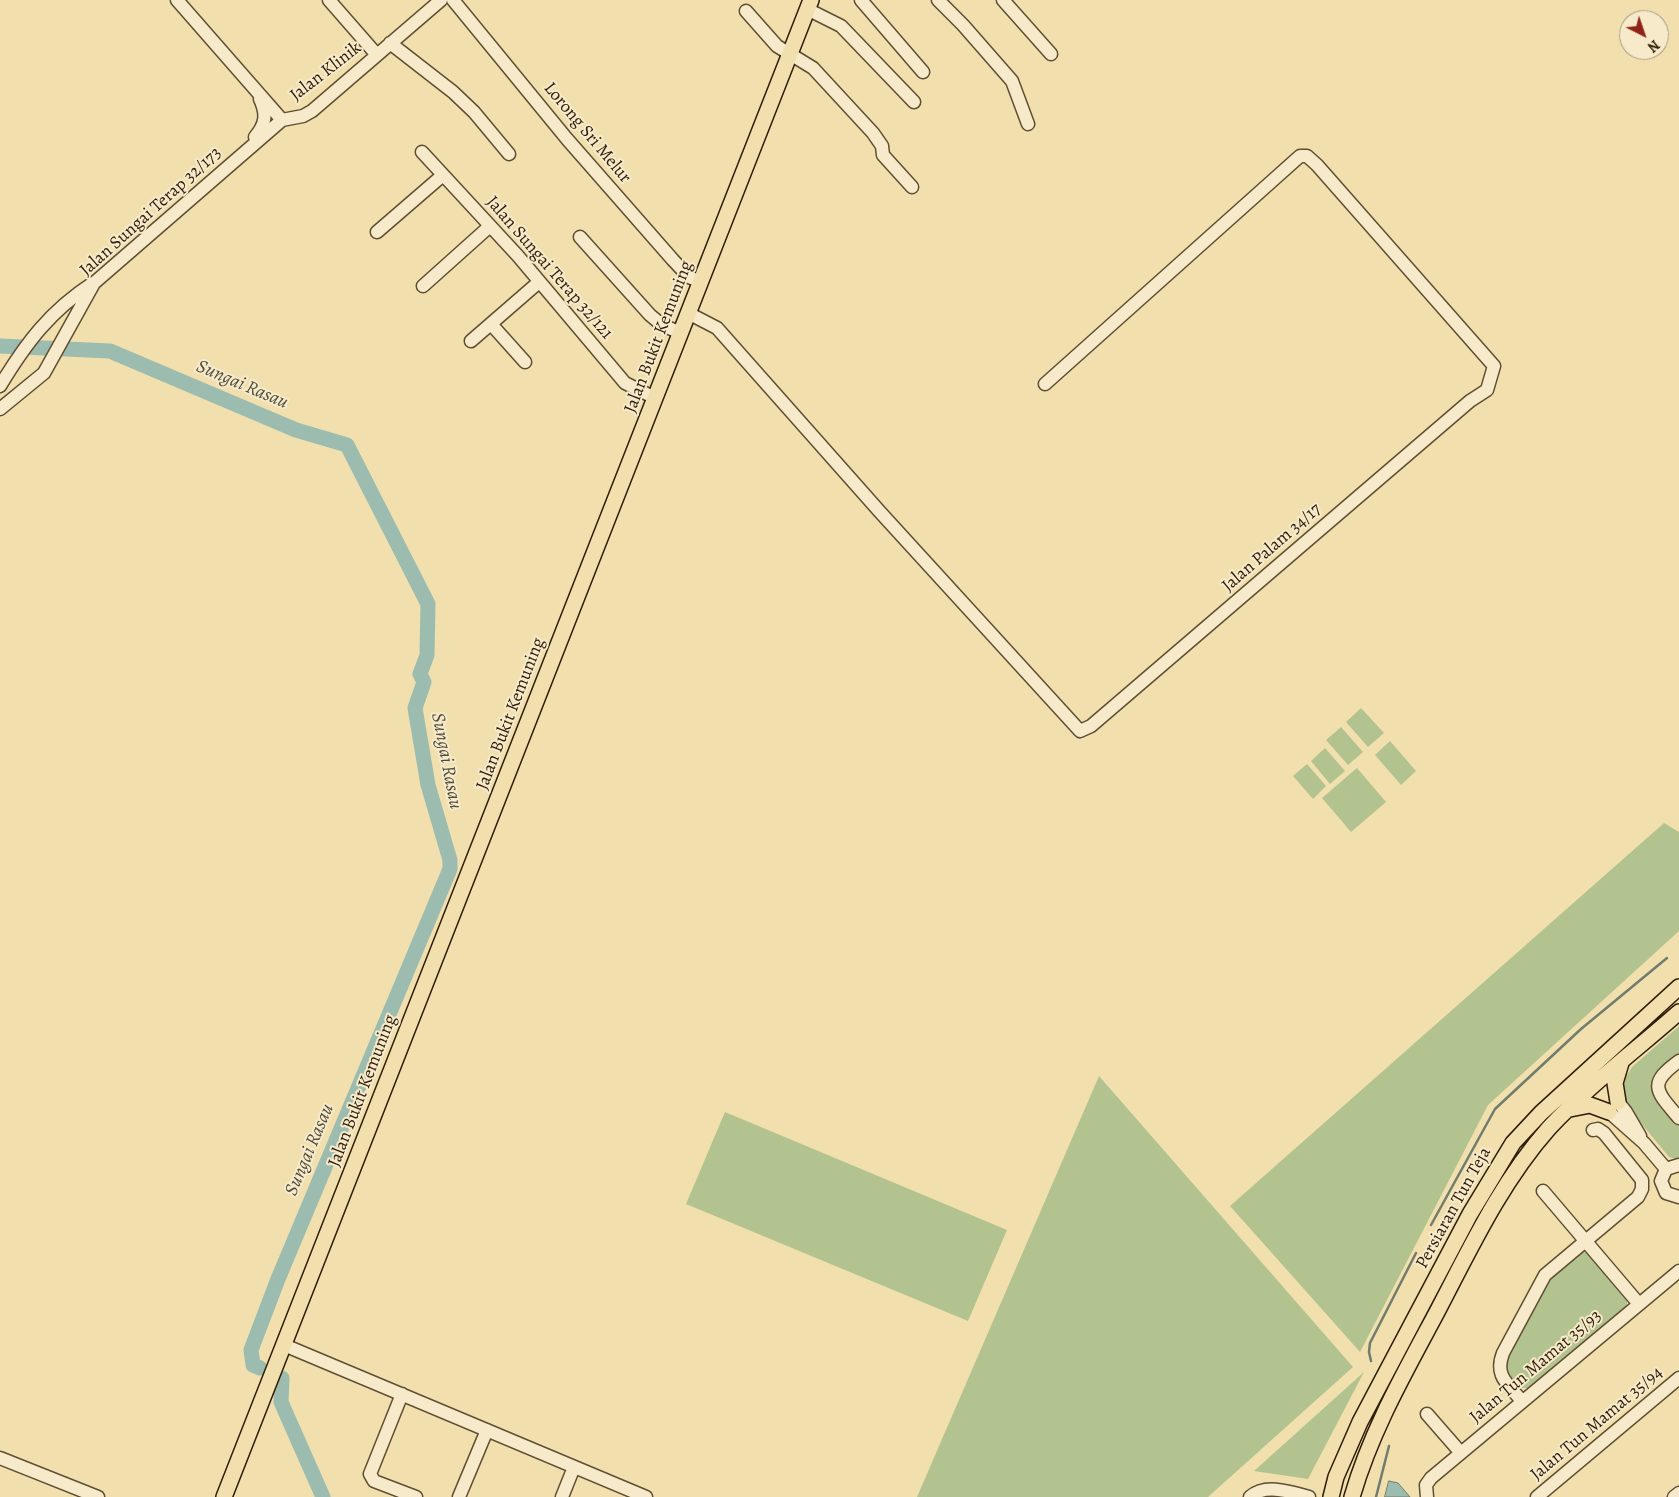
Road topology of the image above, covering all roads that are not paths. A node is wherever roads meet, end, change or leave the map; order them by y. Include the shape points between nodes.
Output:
1 (177, 0) edge
2 (329, 0) edge
3 (441, 0) edge
4 (453, 0) edge
5 (861, 0) edge
6 (938, 0) edge
7 (1003, 0) edge
8 (809, 5) edge
9 (746, 10) dead end
10 (390, 43) junction
11 (1051, 54) dead end
12 (377, 55) junction
13 (790, 55) junction
14 (923, 72) dead end
15 (256, 90) junction
16 (914, 102) dead end
17 (282, 120) junction
18 (1028, 124) dead end
19 (422, 152) dead end
20 (510, 154) dead end
21 (232, 163) junction
22 (444, 175) junction
23 (912, 187) dead end
24 (490, 226) junction
25 (377, 232) dead end
26 (580, 237) dead end
27 (539, 282) junction
28 (700, 282) junction
29 (94, 283) junction
30 (423, 286) dead end
31 (688, 313) junction
32 (491, 324) junction
33 (680, 333) junction
34 (471, 341) dead end
35 (525, 362) dead end
36 (1045, 384) dead end
37 (0, 386) edge
38 (655, 398) junction
39 (0, 408) edge
40 (1679, 987) edge
41 (1679, 1012) edge
42 (1679, 1061) edge
43 (1621, 1063) junction
44 (1591, 1082) junction
45 (1614, 1107) junction
46 (1566, 1110) junction
47 (1679, 1118) edge
48 (1594, 1130) dead end
49 (1679, 1165) edge
50 (1666, 1169) junction
51 (1543, 1192) dead end
52 (1679, 1197) edge
53 (1586, 1242) junction
54 (1679, 1271) edge
55 (1639, 1304) junction
56 (284, 1345) junction
57 (1679, 1378) edge
58 (402, 1394) junction
59 (1522, 1401) junction
60 (1427, 1414) dead end
61 (487, 1430) junction
62 (1461, 1453) junction
63 (0, 1458) edge
64 (574, 1467) junction
65 (1679, 1492) edge
66 (98, 1497) edge
67 (224, 1497) edge
68 (416, 1497) edge
69 (460, 1497) edge
70 (562, 1497) edge
71 (646, 1497) edge
72 (1250, 1497) edge
73 (1309, 1497) edge
74 (1331, 1497) edge
75 (1352, 1497) edge
76 (1427, 1497) edge
77 (1537, 1497) edge
78 (1674, 1497) edge

1 - 15 street, Jalan Klinik
2 - 12 street
3 - 10 street, Jalan Klinik
4 - 28 street, Lorong Sri Melur via 673,260 689,277
5 - 14 street
6 - 18 street via 1012,81
7 - 11 street
8 - 13 main road, Jalan Bukit Kemuning
8 - 16 street via 840,26
9 - 13 street via 777,46
10 - 12 street, Jalan Klinik
10 - 20 street via 453,92
12 - 17 street, Jalan Klinik via 312,110 303,116
13 - 23 street via 813,68 866,126 882,146 883,155
13 - 28 main road, Jalan Bukit Kemuning
15 - 17 street, Jalan Klinik
15 - 21 street via 265,122
17 - 21 street, Jalan Sungai Terap 32/173
19 - 22 street, Jalan Sungai Terap 32/121
21 - 29 street, Jalan Sungai Terap 32/173
22 - 24 street, Jalan Sungai Terap 32/121
22 - 25 street
24 - 27 street, Jalan Sungai Terap 32/121
24 - 30 street
26 - 33 street via 650,316
27 - 32 street
27 - 38 street, Jalan Sungai Terap 32/121 via 625,383
28 - 31 main road, Jalan Bukit Kemuning
29 - 37 street via 73,296 32,336
29 - 39 street, Jalan Sungai Terap 32/173 via 44,373
31 - 33 main road, Jalan Bukit Kemuning
31 - 36 street, Jalan Palam 34/17 via 717,328 1080,731 1091,726 1470,401 1487,390 1494,366 1307,156 1300,156
32 - 34 street
32 - 35 street
33 - 38 main road, Jalan Bukit Kemuning
38 - 56 main road, Jalan Bukit Kemuning
40 - 44 main road, Persiaran Tun Teja
41 - 43 main road, Persiaran Tun Teja
42 - 47 street via 1662,1073 1658,1092
43 - 44 main road, Persiaran Tun Teja
43 - 45 main road via 1615,1080
44 - 45 main road
44 - 46 main road, Persiaran Tun Teja
44 - 74 main road, Persiaran Tun Teja via 1530,1125 1513,1143 1495,1171 1360,1422 1336,1477
45 - 46 main road via 1590,1105
45 - 50 street
46 - 75 main road, Persiaran Tun Teja via 1518,1169 1470,1249 1396,1387 1371,1441
48 - 53 street via 1604,1132 1642,1180 1642,1189 1638,1197
49 - 50 street
50 - 52 street via 1662,1186 1670,1196
51 - 53 street
53 - 55 street
53 - 59 street via 1545,1275 1502,1353 1498,1365 1500,1375
54 - 55 street, Jalan Tun Mamat 35/93
55 - 59 street, Jalan Tun Mamat 35/93
56 - 58 street
56 - 67 main road, Jalan Bukit Kemuning
57 - 77 street, Jalan Tun Mamat 35/94
58 - 61 street
58 - 68 street via 370,1474 374,1481
59 - 62 street, Jalan Tun Mamat 35/93
60 - 62 street
61 - 64 street
61 - 69 street
62 - 76 street, Jalan Tun Mamat 35/93 via 1431,1478 1426,1485
63 - 66 street
64 - 70 street
64 - 71 street
65 - 78 street
72 - 73 street via 1273,1489

